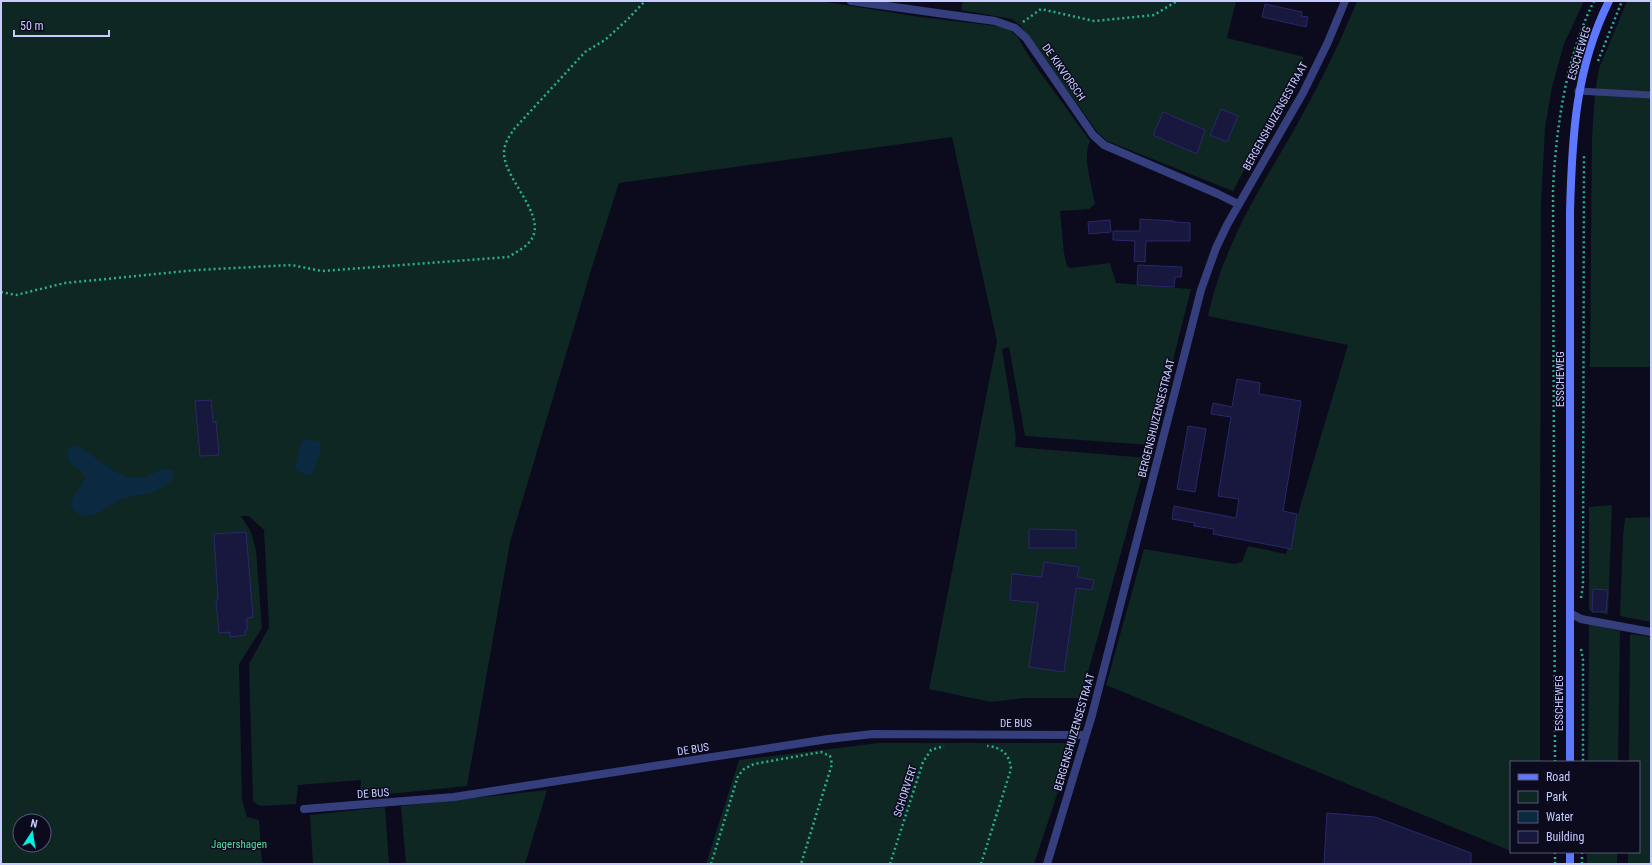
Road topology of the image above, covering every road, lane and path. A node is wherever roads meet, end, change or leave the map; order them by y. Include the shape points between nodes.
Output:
1 (644, 1) edge
2 (851, 1) edge
3 (1177, 1) edge
4 (1345, 1) edge
5 (1594, 1) edge
6 (1609, 1) edge
7 (1622, 1) edge
8 (1015, 28) junction
9 (1597, 66) dead end
10 (1578, 91) junction
11 (1651, 95) edge
12 (1584, 148) dead end
13 (1238, 204) junction
14 (1, 292) edge
15 (1581, 601) dead end
16 (1570, 613) junction
17 (1651, 632) edge
18 (1581, 646) dead end
19 (1086, 735) junction
20 (946, 745) dead end
21 (983, 746) dead end
22 (1555, 761) edge
23 (1570, 761) edge
24 (1582, 761) edge
25 (304, 809) dead end
26 (1555, 853) edge
27 (1570, 853) edge
28 (1582, 853) edge
29 (711, 864) edge
30 (801, 864) edge
31 (890, 864) edge
32 (981, 864) edge
33 (1047, 864) edge
34 (1555, 864) edge
35 (1570, 864) edge
36 (1582, 864) edge

1 - 14 path via 605,40 585,52 515,128 508,139 504,152 505,165 533,212 535,224 533,236 525,247 508,256 322,271 291,265 197,270 65,283 16,295
2 - 8 street, DE KIKVORSCH via 995,21
3 - 8 path via 1154,15 1094,20 1041,9
4 - 13 street, BERGENSHUIZENSESTRAAT via 1303,93
5 - 22 path via 1564,91 1555,160
6 - 10 street, ESSCHEWEG via 1592,41
7 - 9 path
8 - 13 street, DE KIKVORSCH via 1026,38 1094,135 1104,145
10 - 11 lane
10 - 16 street, ESSCHEWEG via 1572,147 1570,212
12 - 15 path
13 - 19 street, BERGENSHUIZENSESTRAAT via 1216,248 1201,290
16 - 17 street via 1580,619
16 - 23 street, ESSCHEWEG
18 - 24 path
19 - 25 street, DE BUS via 873,734 454,798
19 - 33 street, BERGENSHUIZENSESTRAAT
20 - 31 path, SCHORVERT via 931,750 923,762
21 - 32 path via 1003,750 1010,760 1011,769
26 - 34 path
27 - 35 street
28 - 36 path
29 - 30 path via 738,776 744,769 754,764 820,752 830,756 832,764

